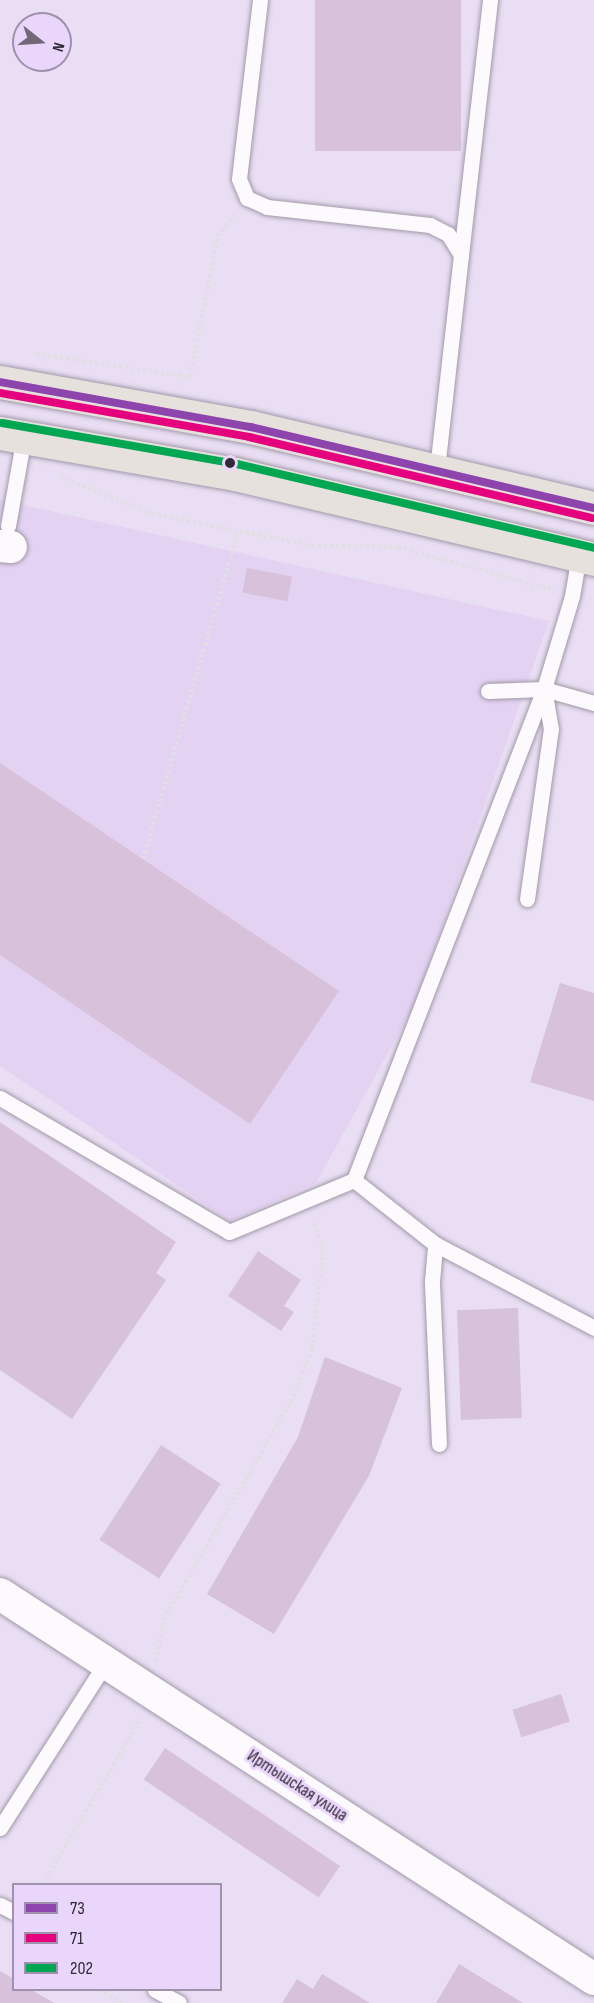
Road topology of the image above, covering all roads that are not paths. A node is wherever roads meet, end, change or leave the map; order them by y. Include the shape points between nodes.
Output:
1 (260, 0) edge
2 (490, 0) edge
3 (461, 255) junction
4 (0, 382) edge
5 (12, 435) edge
6 (437, 470) junction
7 (594, 508) edge
8 (5, 544) edge
9 (587, 557) edge
10 (544, 689) junction
11 (488, 691) dead end
12 (594, 704) edge
13 (527, 899) dead end
14 (0, 1098) edge
15 (354, 1180) junction
16 (435, 1244) junction
17 (594, 1328) edge
18 (439, 1444) dead end
19 (0, 1594) edge
20 (106, 1661) junction
21 (0, 1828) edge
22 (594, 1979) edge
23 (158, 1991) edge
24 (179, 2003) edge

1 - 3 lane via 239,179 247,198 267,207 430,225 448,234
2 - 3 lane
3 - 6 lane
4 - 6 main road via 251,427
5 - 8 lane via 19,468
5 - 9 main road via 235,474
6 - 7 main road
9 - 10 lane
10 - 11 lane
10 - 12 lane
10 - 13 lane via 551,729
10 - 15 lane
14 - 15 lane via 229,1232
15 - 16 lane
16 - 17 lane
16 - 18 lane via 432,1281
19 - 20 street, Иртышская улица
20 - 21 lane
20 - 22 street, Иртышская улица
23 - 24 lane

